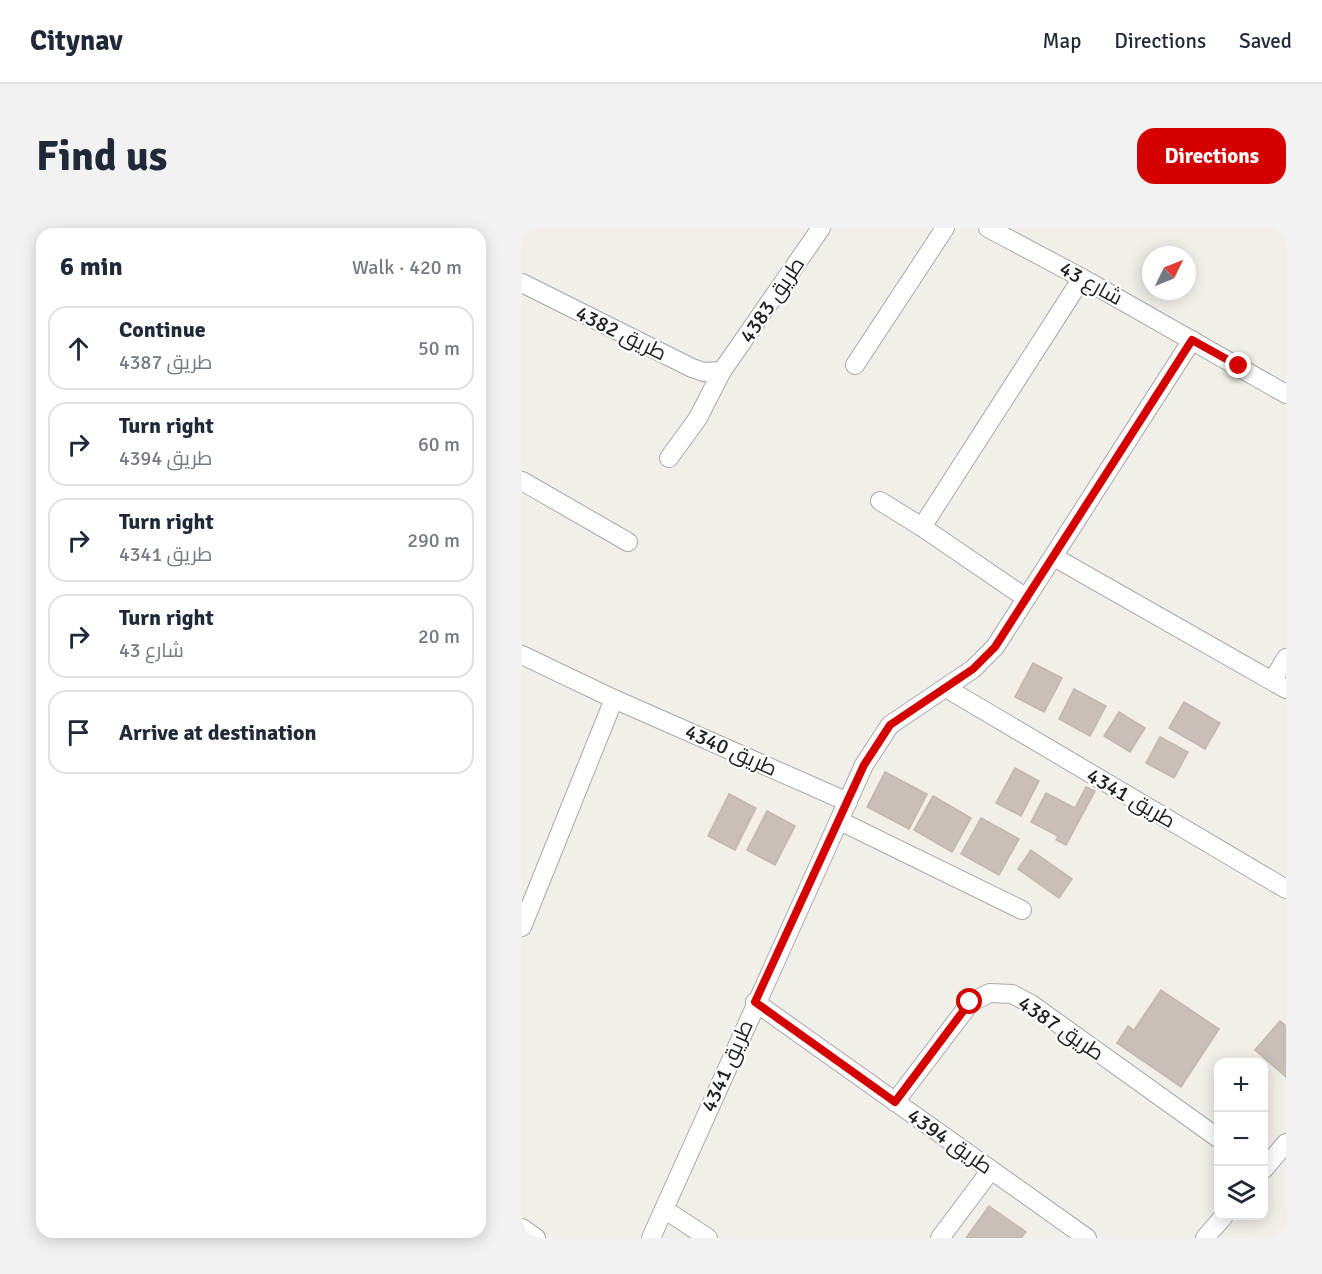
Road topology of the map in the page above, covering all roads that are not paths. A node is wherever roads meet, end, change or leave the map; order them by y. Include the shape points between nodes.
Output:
1 (821, 228) edge
2 (945, 228) edge
3 (988, 228) edge
4 (1082, 278) junction
5 (522, 284) edge
6 (1192, 340) junction
7 (855, 365) dead end
8 (722, 371) junction
9 (1286, 394) edge
10 (669, 458) dead end
11 (522, 481) edge
12 (880, 501) dead end
13 (922, 527) junction
14 (628, 542) dead end
15 (1054, 557) junction
16 (1026, 598) junction
17 (522, 655) edge
18 (1286, 658) edge
19 (1279, 685) edge
20 (946, 688) junction
21 (614, 699) junction
22 (848, 802) junction
23 (840, 821) junction
24 (1286, 889) edge
25 (1022, 910) dead end
26 (522, 927) edge
27 (755, 1002) junction
28 (895, 1102) junction
29 (1214, 1135) edge
30 (1286, 1143) edge
31 (1266, 1166) edge
32 (991, 1170) junction
33 (664, 1209) junction
34 (1220, 1220) edge
35 (522, 1228) edge
36 (536, 1238) edge
37 (651, 1238) edge
38 (708, 1238) edge
39 (940, 1238) edge
40 (1087, 1238) edge
41 (1205, 1238) edge

1 - 8 street, طريق 4383
2 - 7 street
3 - 4 street, شارع 43
4 - 6 street, شارع 43
4 - 13 street
5 - 8 street, طريق 4382 via 692,368
6 - 9 street, شارع 43
6 - 15 street, طريق 4341
8 - 10 street, طريق 4383 via 698,418
11 - 14 street
12 - 13 street
13 - 16 street
15 - 16 street, طريق 4341
15 - 19 street
16 - 20 street, طريق 4341 via 995,647
17 - 21 street, طريق 4340
18 - 19 street
20 - 22 street, طريق 4341 via 890,725 864,765
20 - 24 street, طريق 4341
21 - 22 street, طريق 4340
21 - 26 street
22 - 23 street, طريق 4341
23 - 25 street
23 - 27 street, طريق 4341
27 - 28 street, طريق 4394
27 - 33 street, طريق 4341
28 - 29 street, طريق 4387 via 970,1002 990,993 1012,994
28 - 32 street, طريق 4394
30 - 31 street
32 - 39 street
32 - 40 street, طريق 4394
33 - 37 street, طريق 4341
33 - 38 street
34 - 41 street
35 - 36 street

